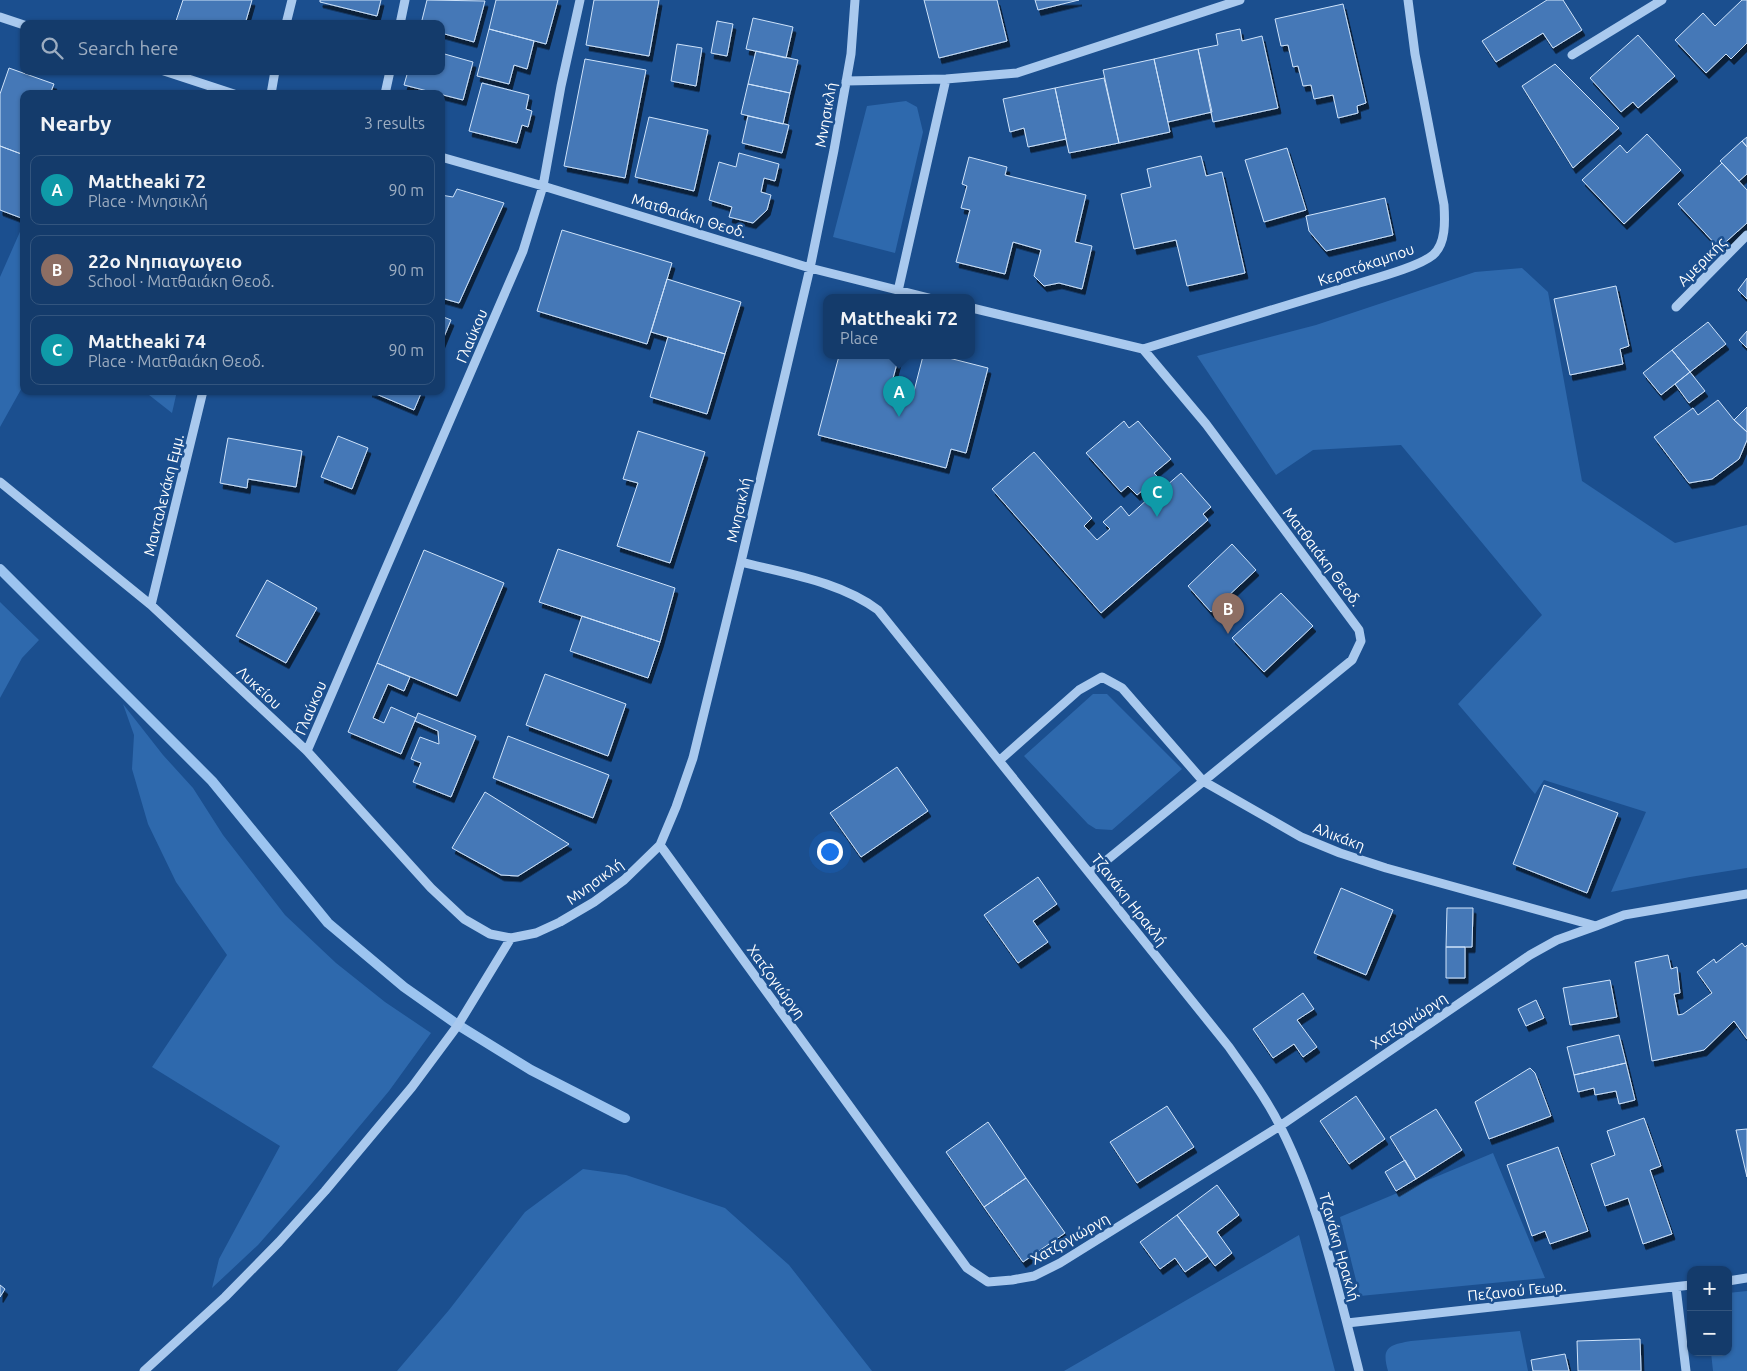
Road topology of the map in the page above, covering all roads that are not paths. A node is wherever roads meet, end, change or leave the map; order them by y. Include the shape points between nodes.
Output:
1 (292, 0) edge
2 (405, 0) edge
3 (580, 0) edge
4 (856, 0) edge
5 (1240, 0) edge
6 (1408, 0) edge
7 (1662, 0) edge
8 (0, 18) edge
9 (287, 20) edge
10 (401, 20) edge
11 (20, 24) edge
12 (1572, 55) dead end
13 (176, 75) edge
14 (274, 75) edge
15 (389, 75) edge
16 (946, 79) junction
17 (846, 81) junction
18 (222, 90) edge
19 (272, 90) edge
20 (386, 90) edge
21 (445, 158) edge
22 (543, 186) junction
23 (1747, 235) edge
24 (810, 268) junction
25 (898, 291) junction
26 (911, 294) edge
27 (1676, 307) dead end
28 (975, 309) edge
29 (1142, 349) junction
30 (202, 395) edge
31 (0, 482) edge
32 (741, 562) junction
33 (151, 605) junction
34 (307, 752) junction
35 (1000, 760) junction
36 (1204, 781) junction
37 (660, 845) junction
38 (1091, 873) junction
39 (1747, 894) edge
40 (1596, 926) junction
41 (511, 938) junction
42 (1280, 1126) junction
43 (1747, 1278) edge
44 (1732, 1280) edge
45 (1687, 1285) edge
46 (1676, 1286) junction
47 (1347, 1324) junction
48 (144, 1371) edge
49 (1359, 1371) edge
50 (1686, 1371) edge

1 - 9 street
2 - 10 street
3 - 22 street, Γλαύκου
4 - 17 street, Μνησικλή
5 - 16 street via 1017,73
6 - 29 street, Κερατόκαμπου via 1444,205 1443,236 1433,255 1418,264
7 - 12 street
8 - 11 street
13 - 18 street
14 - 19 street
15 - 20 street
16 - 17 street
16 - 25 street
17 - 24 street, Μνησικλή
21 - 22 street, Ματθαιάκη Θεοδ.
22 - 24 street, Ματθαιάκη Θεοδ.
22 - 34 street, Γλαύκου via 517,267
23 - 27 street, Αμερικής
24 - 25 street, Ματθαιάκη Θεοδ.
24 - 32 street, Μνησικλή
25 - 26 street, Ματθαιάκη Θεοδ.
28 - 29 street
29 - 36 street, Ματθαιάκη Θεοδ. via 1206,424 1359,630 1361,641 1352,660
30 - 33 street, Μανταλενάκη Εμμ.
31 - 33 street, Λυκείου
32 - 35 street, Τζανάκη Ηρακλή via 824,583 878,610
32 - 37 street, Μνησικλή via 693,758
33 - 34 street, Λυκείου
34 - 41 street, Λυκείου via 431,888 464,919 490,934
35 - 36 street, Αλικάκη via 1079,690 1102,676 1122,688
35 - 38 street, Τζανάκη Ηρακλή
36 - 38 street, Ματθαιάκη Θεοδ.
36 - 40 street, Αλικάκη via 1301,837 1340,853
37 - 41 street, Μνησικλή via 624,880 594,902 536,933
37 - 42 street, Χατζογιώργη via 967,1268 988,1282 1034,1276 1060,1263
38 - 42 street, Τζανάκη Ηρακλή via 1229,1047
39 - 40 street via 1633,913
40 - 42 street, Χατζογιώργη via 1557,940 1530,955
41 - 48 street via 458,1025 325,1191 238,1283
42 - 47 street, Τζανάκη Ηρακλή via 1305,1180
43 - 44 street
45 - 46 street, Πεζανού Γεωρ.
46 - 47 street, Πεζανού Γεωρ.
46 - 50 street
47 - 49 street, Τζανάκη Ηρακλή

